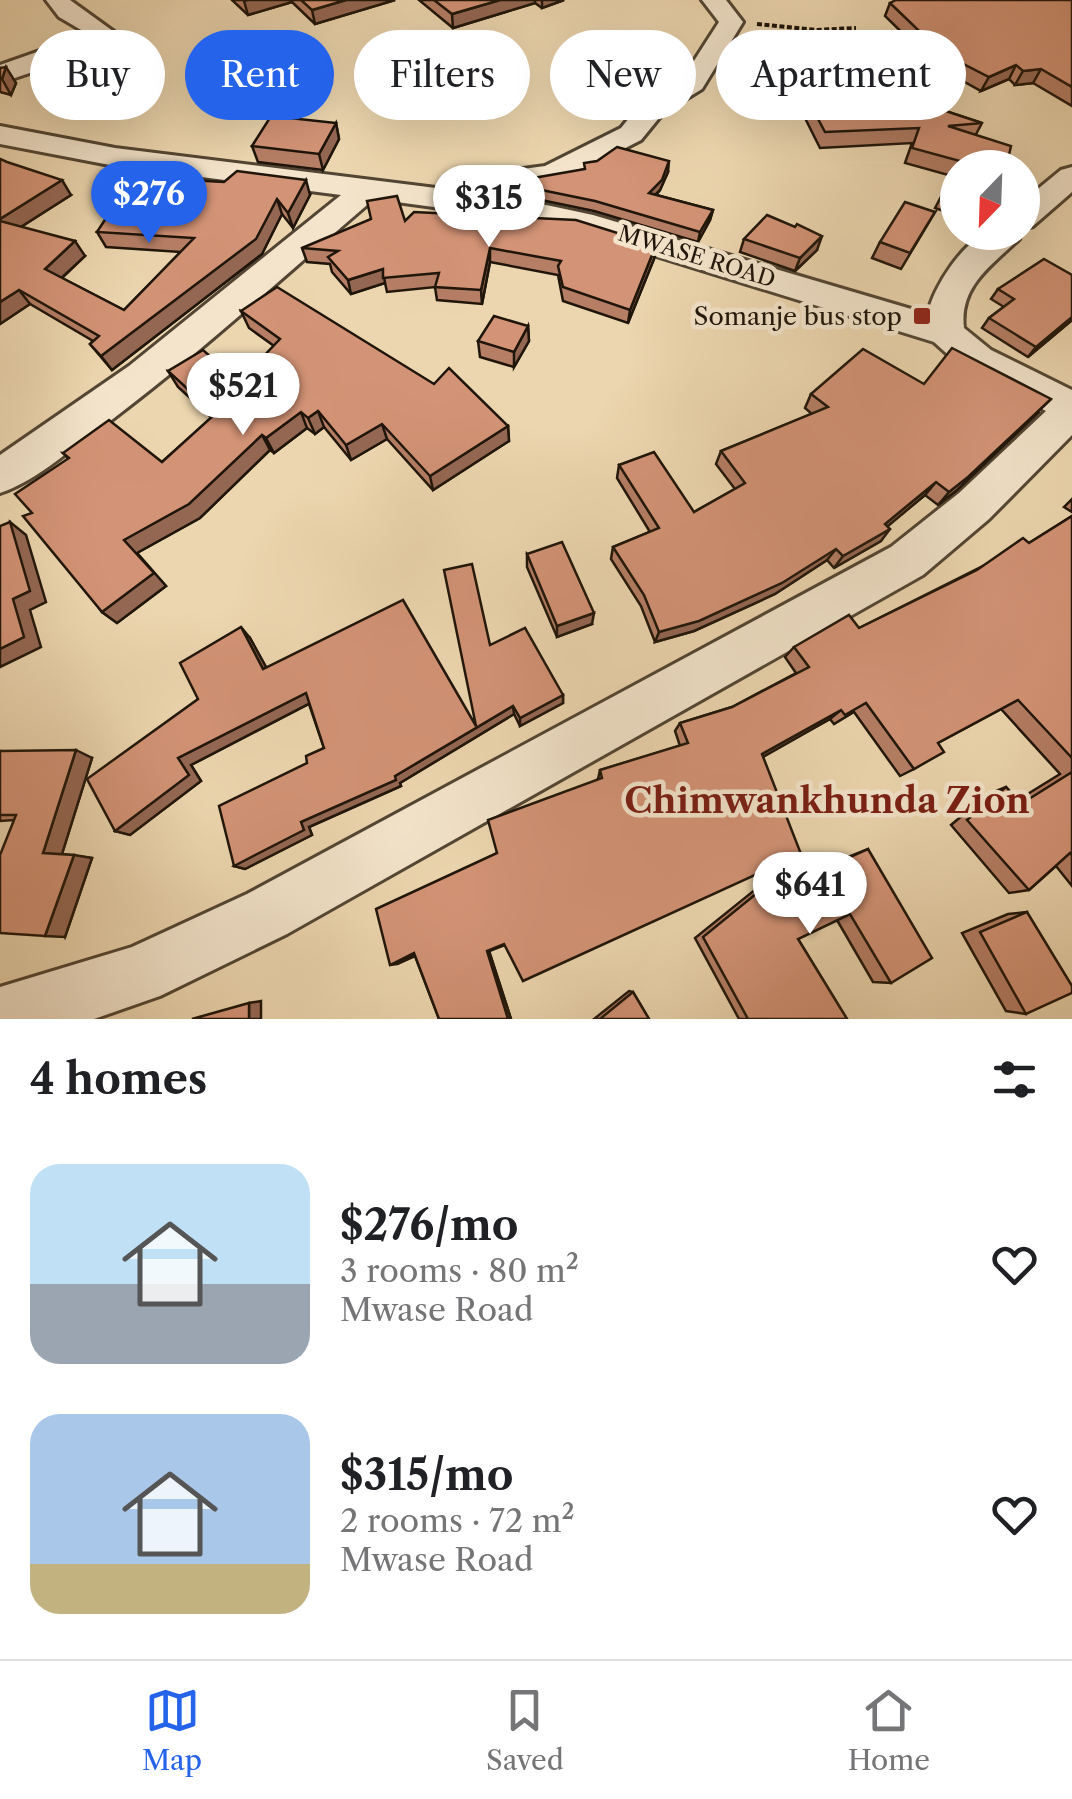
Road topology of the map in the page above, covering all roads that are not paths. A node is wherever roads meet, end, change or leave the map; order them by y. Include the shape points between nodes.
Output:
1 (58, 0) edge
2 (722, 11) edge
3 (0, 75) edge
4 (0, 135) edge
5 (1072, 176) edge
6 (366, 190) junction
7 (483, 204) junction
8 (1040, 204) edge
9 (990, 250) edge
10 (948, 333) junction
11 (1072, 409) edge
12 (0, 476) edge
13 (0, 1018) edge

1 - 3 street via 105,34
2 - 7 street via 692,83 653,107 631,134 552,174 512,178
4 - 6 street, MWASE ROAD
5 - 8 street
6 - 7 street, MWASE ROAD
6 - 12 street via 123,391
7 - 10 street, MWASE ROAD via 644,238
9 - 10 street via 945,299
10 - 11 street, MWASE ROAD via 978,360
11 - 13 street via 974,506 907,560 267,914 138,975

